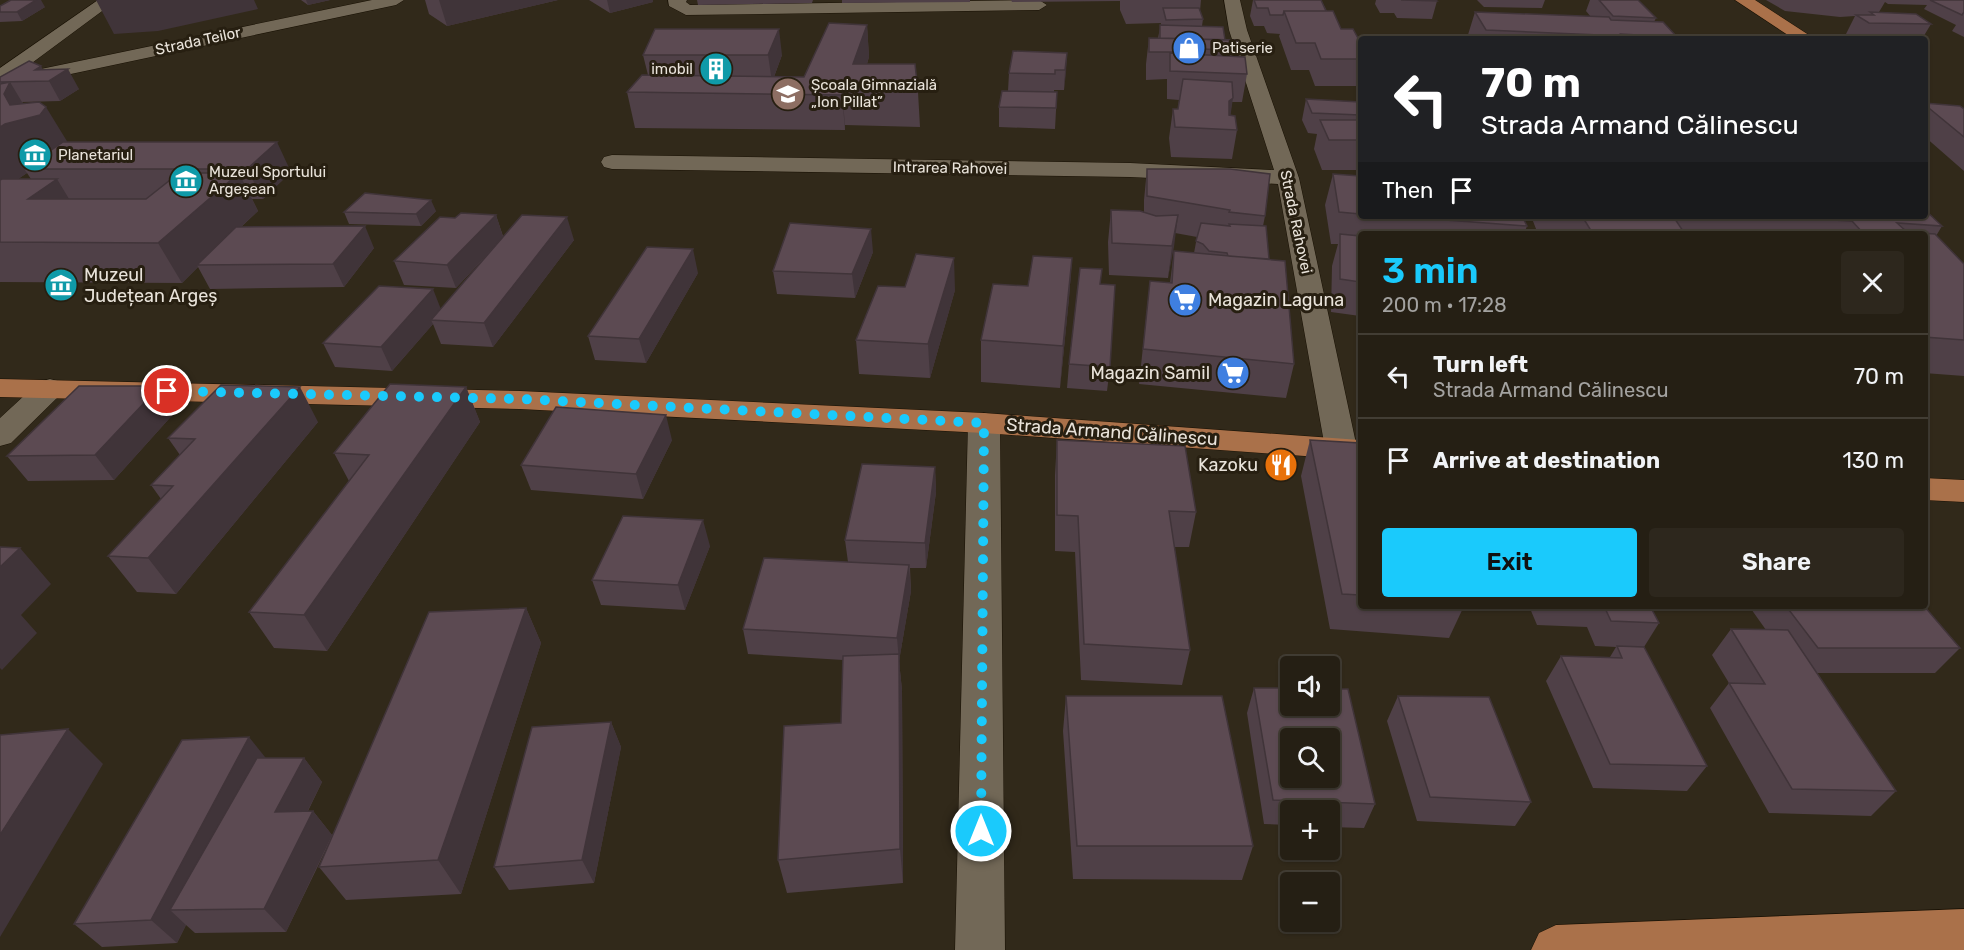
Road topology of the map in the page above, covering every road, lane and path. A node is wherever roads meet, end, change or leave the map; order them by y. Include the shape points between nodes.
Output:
1 (109, 0) edge
2 (396, 0) edge
3 (1232, 0) edge
4 (1743, 0) edge
5 (676, 1) edge
6 (991, 3) edge
7 (1039, 5) dead end
8 (1801, 36) edge
9 (0, 77) edge
10 (0, 83) edge
11 (612, 162) dead end
12 (1288, 178) junction
13 (0, 388) edge
14 (50, 388) junction
15 (984, 423) junction
16 (0, 436) edge
17 (1351, 449) edge
18 (1928, 489) edge
19 (1964, 491) edge
20 (1964, 933) edge
21 (980, 950) edge
22 (1556, 950) edge

1 - 9 street
2 - 10 street, Strada Teilor
3 - 12 street, Strada Rahovei via 1238,30
4 - 8 main road
5 - 6 street via 686,10
6 - 7 street
11 - 12 street, Intrarea Rahovei via 1130,170
12 - 17 street, Strada Rahovei
13 - 14 main road, Strada Armand Călinescu
14 - 15 main road, Strada Armand Călinescu via 520,399
14 - 16 street
15 - 17 main road, Strada Armand Călinescu
15 - 21 street
18 - 19 main road
20 - 22 main road

